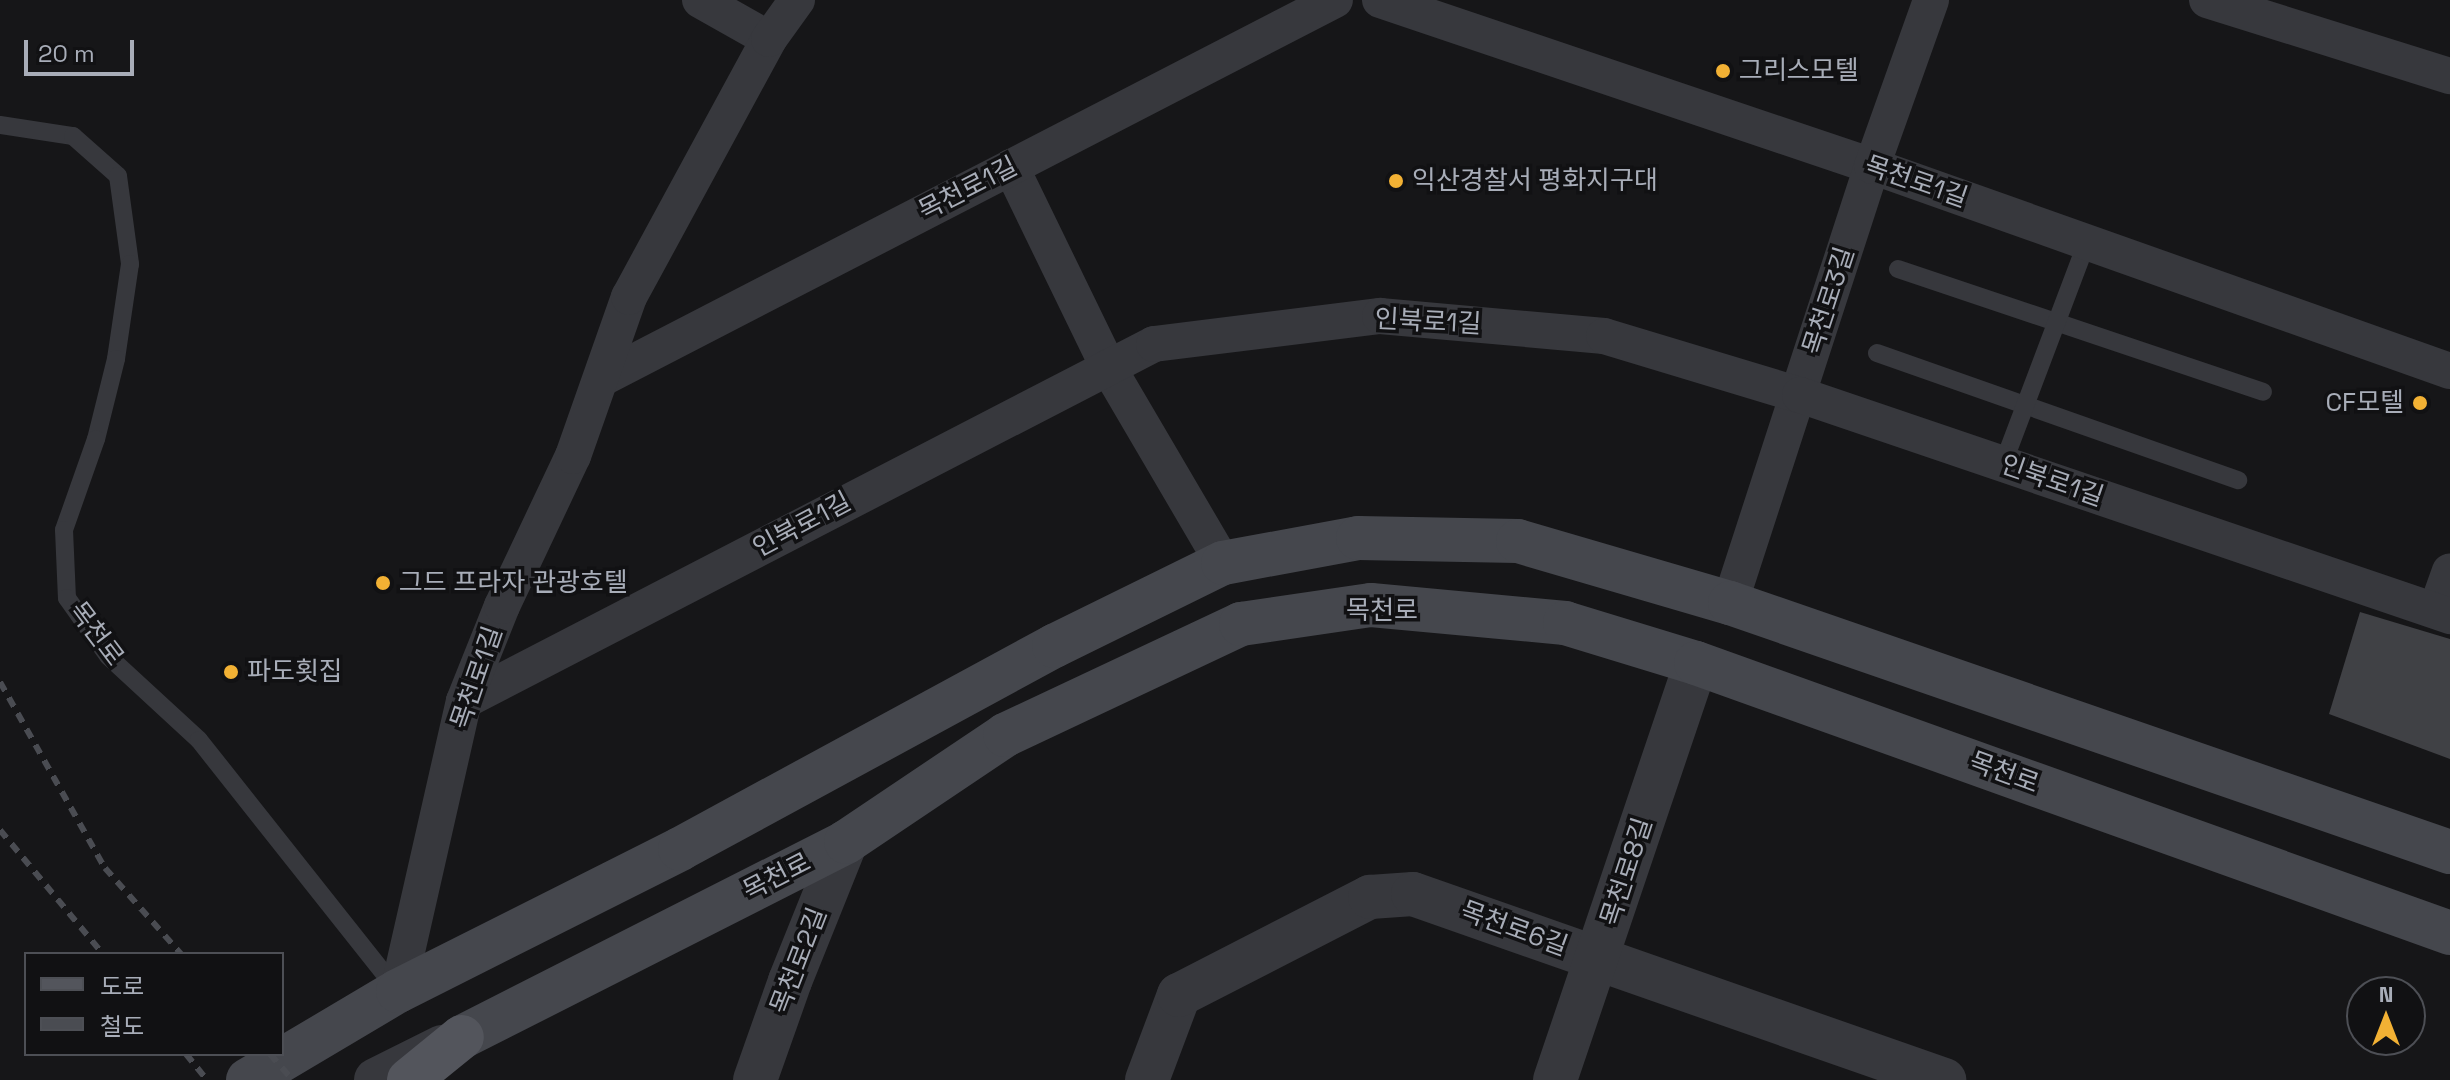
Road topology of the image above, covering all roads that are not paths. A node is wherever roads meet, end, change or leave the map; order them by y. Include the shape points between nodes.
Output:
1 (700, 0) edge
2 (797, 0) edge
3 (1335, 0) edge
4 (1380, 0) edge
5 (1931, 0) edge
6 (2207, 0) edge
7 (769, 39) junction
8 (2450, 76) edge
9 (0, 125) edge
10 (1872, 166) junction
11 (1011, 167) junction
12 (2087, 242) junction
13 (1898, 269) dead end
14 (2057, 322) junction
15 (1877, 353) dead end
16 (1108, 367) junction
17 (2450, 371) edge
18 (601, 379) junction
19 (2263, 392) dead end
20 (1800, 395) junction
21 (2026, 405) junction
22 (2003, 464) junction
23 (2238, 480) dead end
24 (1223, 563) junction
25 (2450, 571) edge
26 (1730, 603) junction
27 (2443, 613) edge
28 (1696, 663) junction
29 (464, 701) junction
30 (846, 842) junction
31 (2450, 852) edge
32 (2450, 933) edge
33 (1597, 959) junction
34 (398, 991) junction
35 (462, 1037) junction
36 (248, 1080) edge
37 (376, 1080) edge
38 (409, 1080) edge
39 (755, 1080) edge
40 (1147, 1080) edge
41 (1555, 1080) edge
42 (1944, 1080) edge

1 - 7 street
2 - 7 street, 목천로1길
3 - 11 street, 목천로1길
4 - 10 street, 목천로1길
5 - 10 street, 목천로3길
6 - 8 street
7 - 18 street, 목천로1길 via 629,297
9 - 34 lane, 목천로 via 73,136 118,176 130,264 106,399 64,530 67,598 109,657 199,740
10 - 12 street, 목천로1길
10 - 20 street, 목천로3길
11 - 16 street
11 - 18 street, 목천로1길
12 - 14 lane
12 - 17 street, 목천로1길
13 - 14 lane
14 - 19 lane
14 - 21 lane
15 - 21 lane
16 - 20 street, 인북로1길 via 1154,344 1380,316 1604,336
16 - 24 street
16 - 29 street, 인북로1길
18 - 29 street, 목천로1길 via 573,456
20 - 22 street, 인북로1길
20 - 26 street, 목천로3길
21 - 22 lane
21 - 23 lane
22 - 27 street, 인북로1길
24 - 26 main road via 1358,538 1518,541
24 - 34 main road via 1054,646 680,849
25 - 27 street, 인북로1길
26 - 31 main road
28 - 30 main road, 목천로 via 1565,623 1371,605 1241,624 1005,735
28 - 32 main road, 목천로
28 - 33 street, 목천로8길
29 - 34 street, 목천로1길
30 - 35 main road, 목천로
30 - 39 street, 목천로2길
33 - 40 street, 목천로6길 via 1413,894 1370,897 1179,995
33 - 41 street, 목천로8길
33 - 42 street, 목천로6길
34 - 36 main road
35 - 37 street, 목천로
35 - 38 main road

